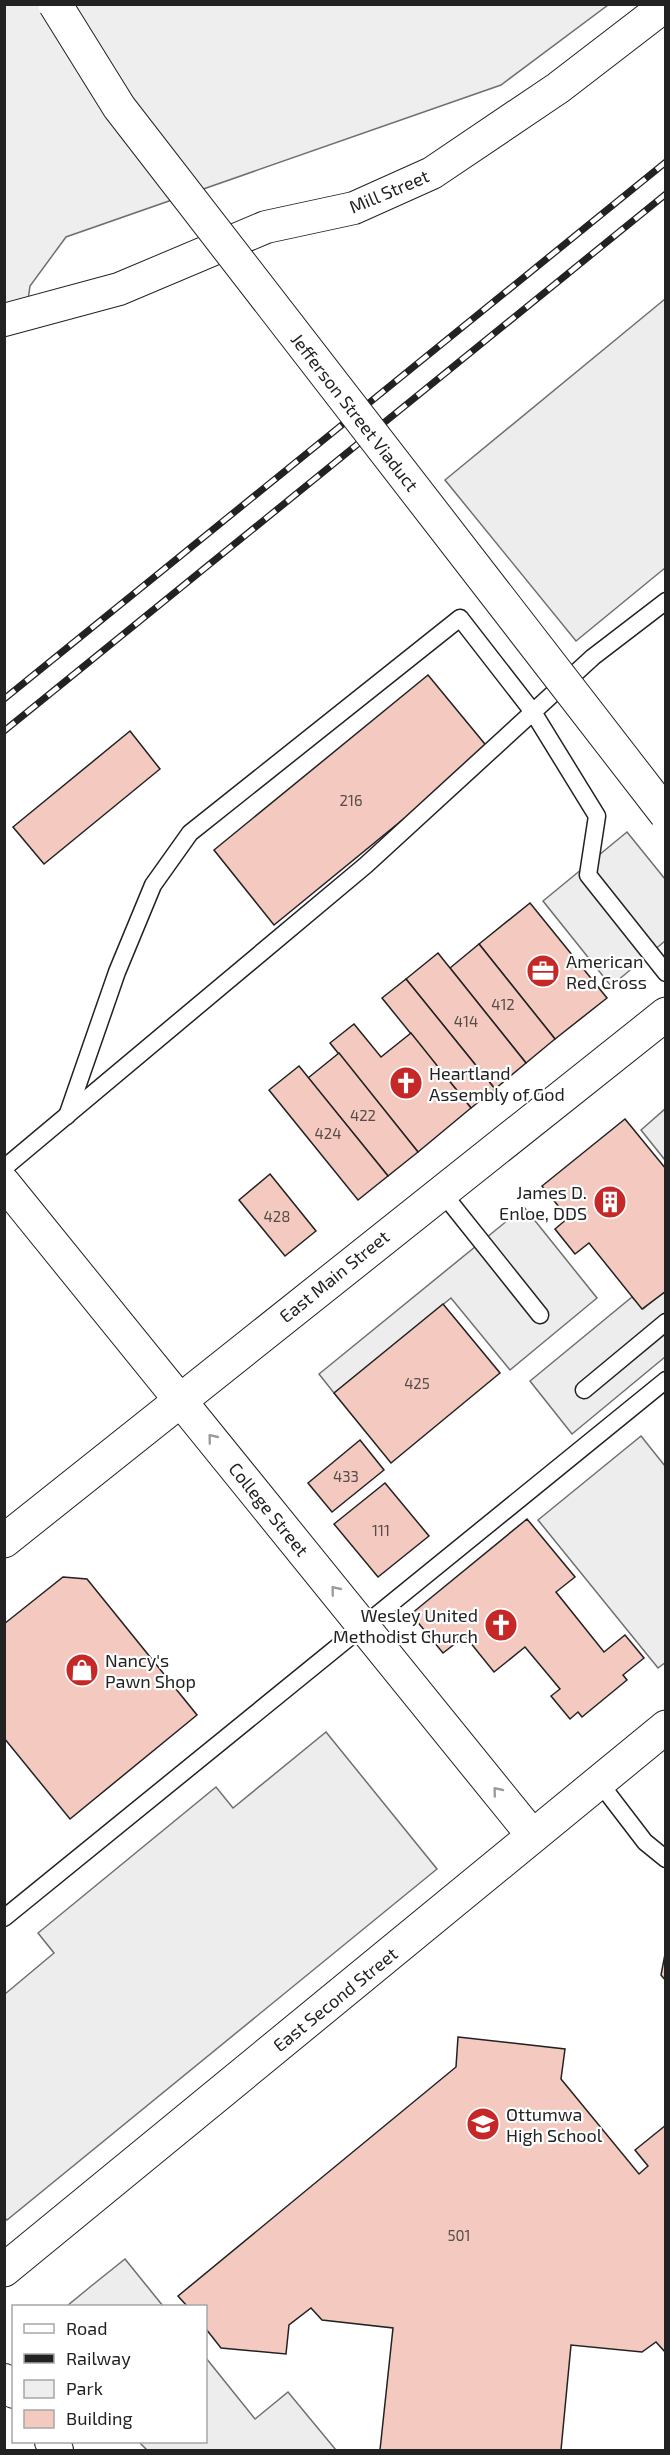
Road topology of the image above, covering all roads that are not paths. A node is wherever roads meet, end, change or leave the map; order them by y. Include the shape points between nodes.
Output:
1 (55, 4) edge
2 (666, 5) edge
3 (4, 320) edge
4 (666, 602) edge
5 (533, 712) junction
6 (666, 813) edge
7 (666, 973) edge
8 (666, 1014) edge
9 (67, 1116) junction
10 (4, 1168) edge
11 (4, 1183) edge
12 (441, 1191) junction
13 (540, 1315) dead end
14 (666, 1322) edge
15 (666, 1380) edge
16 (584, 1390) dead end
17 (181, 1399) junction
18 (4, 1541) edge
19 (364, 1626) junction
20 (666, 1727) edge
21 (599, 1782) junction
22 (533, 1836) junction
23 (666, 1859) edge
24 (4, 1918) edge
25 (4, 2270) edge

1 - 6 main road, Jefferson Street Viaduct, bridge via 120,108
2 - 3 street, Mill Street via 558,88 432,173 354,208 266,227 119,289
4 - 5 lane via 593,657
5 - 7 lane via 597,816 588,875
5 - 9 lane via 366,865
5 - 9 lane via 460,618 190,833 153,885 117,972
8 - 12 main road, East Main Street
9 - 10 lane
11 - 17 street, College Street
12 - 13 lane
12 - 17 main road, East Main Street
14 - 16 lane
15 - 19 lane
17 - 18 main road, East Main Street
19 -> 17 street, College Street
22 -> 19 street, College Street
19 - 24 lane
20 - 21 main road, East Second Street
21 - 22 main road, East Second Street
21 - 23 lane via 645,1842
22 - 25 main road, East Second Street

